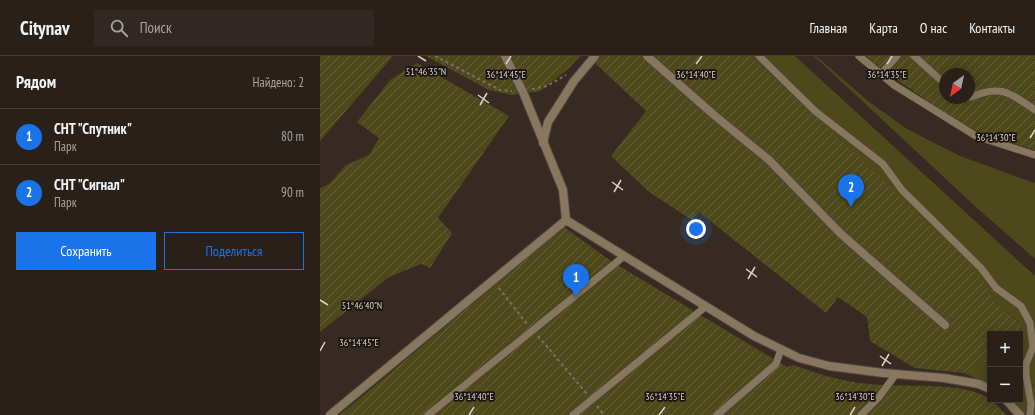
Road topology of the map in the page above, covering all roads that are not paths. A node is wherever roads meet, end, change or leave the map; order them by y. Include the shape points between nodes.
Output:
1 (506, 56) edge
2 (595, 56) edge
3 (647, 56) edge
4 (759, 56) edge
5 (859, 56) edge
6 (897, 56) edge
7 (914, 56) edge
8 (881, 74) junction
9 (939, 79) edge
10 (975, 95) edge
11 (1035, 110) edge
12 (543, 143) junction
13 (1035, 155) edge
14 (566, 220) junction
15 (624, 257) junction
16 (705, 307) junction
17 (945, 325) dead end
18 (781, 349) junction
19 (896, 374) junction
20 (987, 388) edge
21 (1009, 403) edge
22 (330, 415) edge
23 (428, 415) edge
24 (573, 415) edge
25 (717, 415) edge
26 (861, 415) edge
27 (1020, 415) edge
28 (1030, 415) edge

1 - 12 street
2 - 12 street via 574,81 548,122
3 - 17 street via 769,160 841,234
4 - 28 lane via 816,111 883,164 902,190 981,268 996,288 1021,306 1030,323 1033,347 1026,364
5 - 8 lane
6 - 8 lane
7 - 9 lane
8 - 13 lane via 894,85 976,136
10 - 11 lane via 987,90 1010,93
12 - 14 street via 563,190
14 - 15 street
14 - 22 street
15 - 16 street
15 - 23 lane
16 - 18 street
16 - 24 lane
18 - 19 street via 799,358 829,366
18 - 25 lane via 776,364
19 - 20 street via 944,378
19 - 26 lane via 879,397
21 - 27 street

